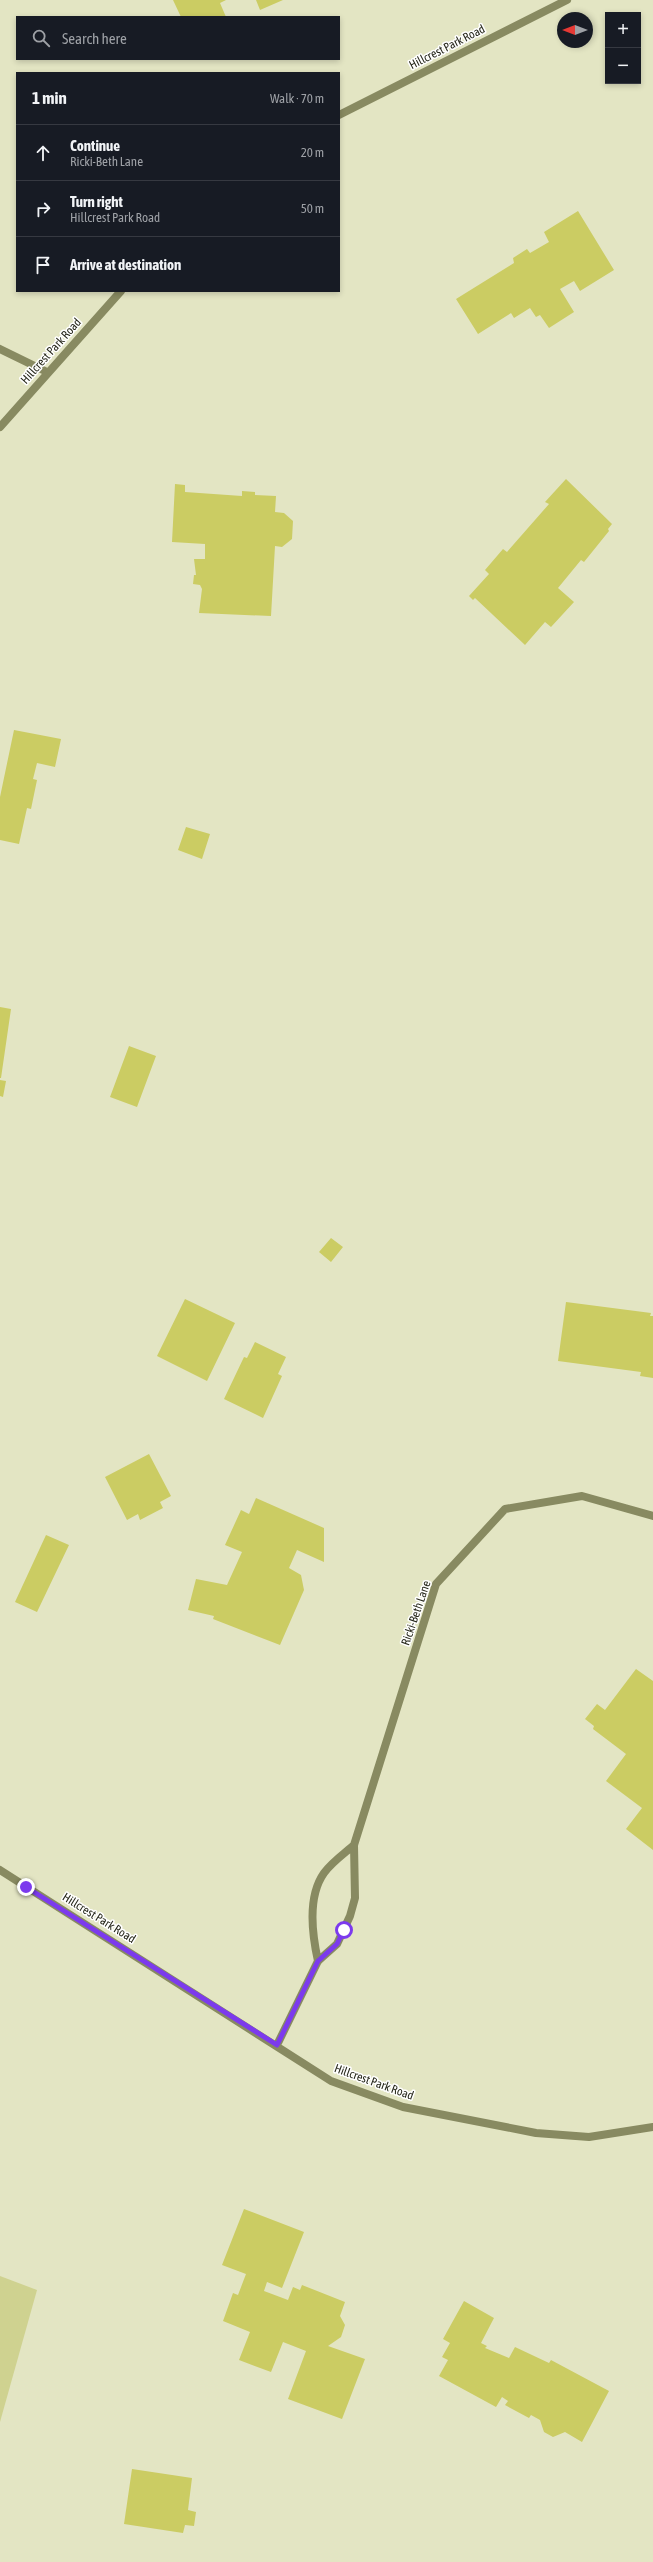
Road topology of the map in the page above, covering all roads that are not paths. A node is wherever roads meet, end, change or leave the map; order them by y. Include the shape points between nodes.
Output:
1 (567, 0) edge
2 (340, 114) edge
3 (120, 292) edge
4 (0, 349) edge
5 (47, 372) junction
6 (0, 427) edge
7 (653, 1516) edge
8 (354, 1845) junction
9 (0, 1870) edge
10 (318, 1961) junction
11 (277, 2045) junction
12 (653, 2127) edge

1 - 2 street, Hillcrest Park Road
3 - 5 street, Hillcrest Park Road
4 - 5 street
5 - 6 street, Hillcrest Park Road
7 - 8 street, Ricki-Beth Lane via 582,1496 505,1509 436,1584
8 - 10 street, Ricki-Beth Lane via 355,1898 350,1916 337,1944
8 - 10 street, Ricki-Beth Lane via 324,1873 315,1896 313,1940
9 - 11 street, Hillcrest Park Road
10 - 11 street, Ricki-Beth Lane
11 - 12 street, Hillcrest Park Road via 332,2081 403,2107 536,2133 582,2137

